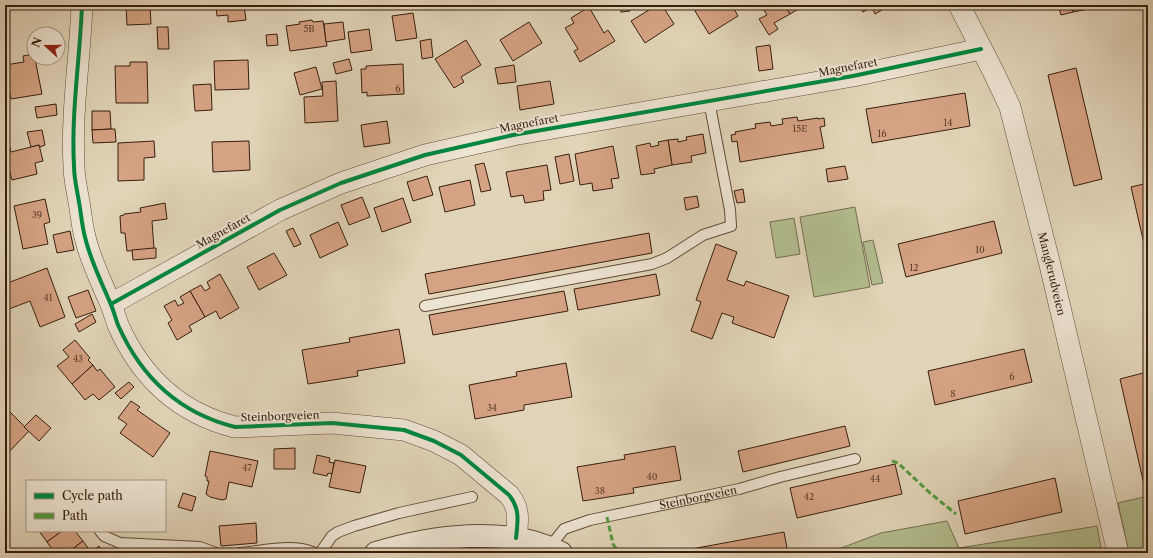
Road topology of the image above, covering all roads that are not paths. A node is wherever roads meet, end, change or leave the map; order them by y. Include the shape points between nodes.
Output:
1 (82, 5) edge
2 (959, 5) edge
3 (981, 49) junction
4 (709, 101) junction
5 (111, 304) junction
6 (425, 306) dead end
7 (855, 459) dead end
8 (472, 497) dead end
9 (101, 532) edge
10 (516, 538) junction
11 (556, 551) edge
12 (216, 553) edge
13 (240, 553) edge
14 (315, 553) edge
15 (320, 553) edge
16 (376, 553) edge
17 (1118, 553) edge

1 - 5 street, Steinborgveien via 75,90 74,165 85,238
2 - 3 street, Manglerudveien
3 - 4 street, Magnefaret via 853,76
3 - 17 street, Manglerudveien via 1010,107
4 - 5 street, Magnefaret via 468,144 397,163 341,182 280,210
4 - 6 lane via 731,226 703,236 652,264
5 - 10 street, Steinborgveien via 118,325 140,364 160,388 197,413 235,427 332,423 394,428 414,433 461,455 510,495 517,508
7 - 11 lane, Steinborgveien via 739,489 590,520 564,529 556,539
8 - 15 lane via 354,526 332,536
9 - 12 lane via 120,543 200,547
10 - 11 street
10 - 16 street via 450,537
13 - 14 lane via 291,547

